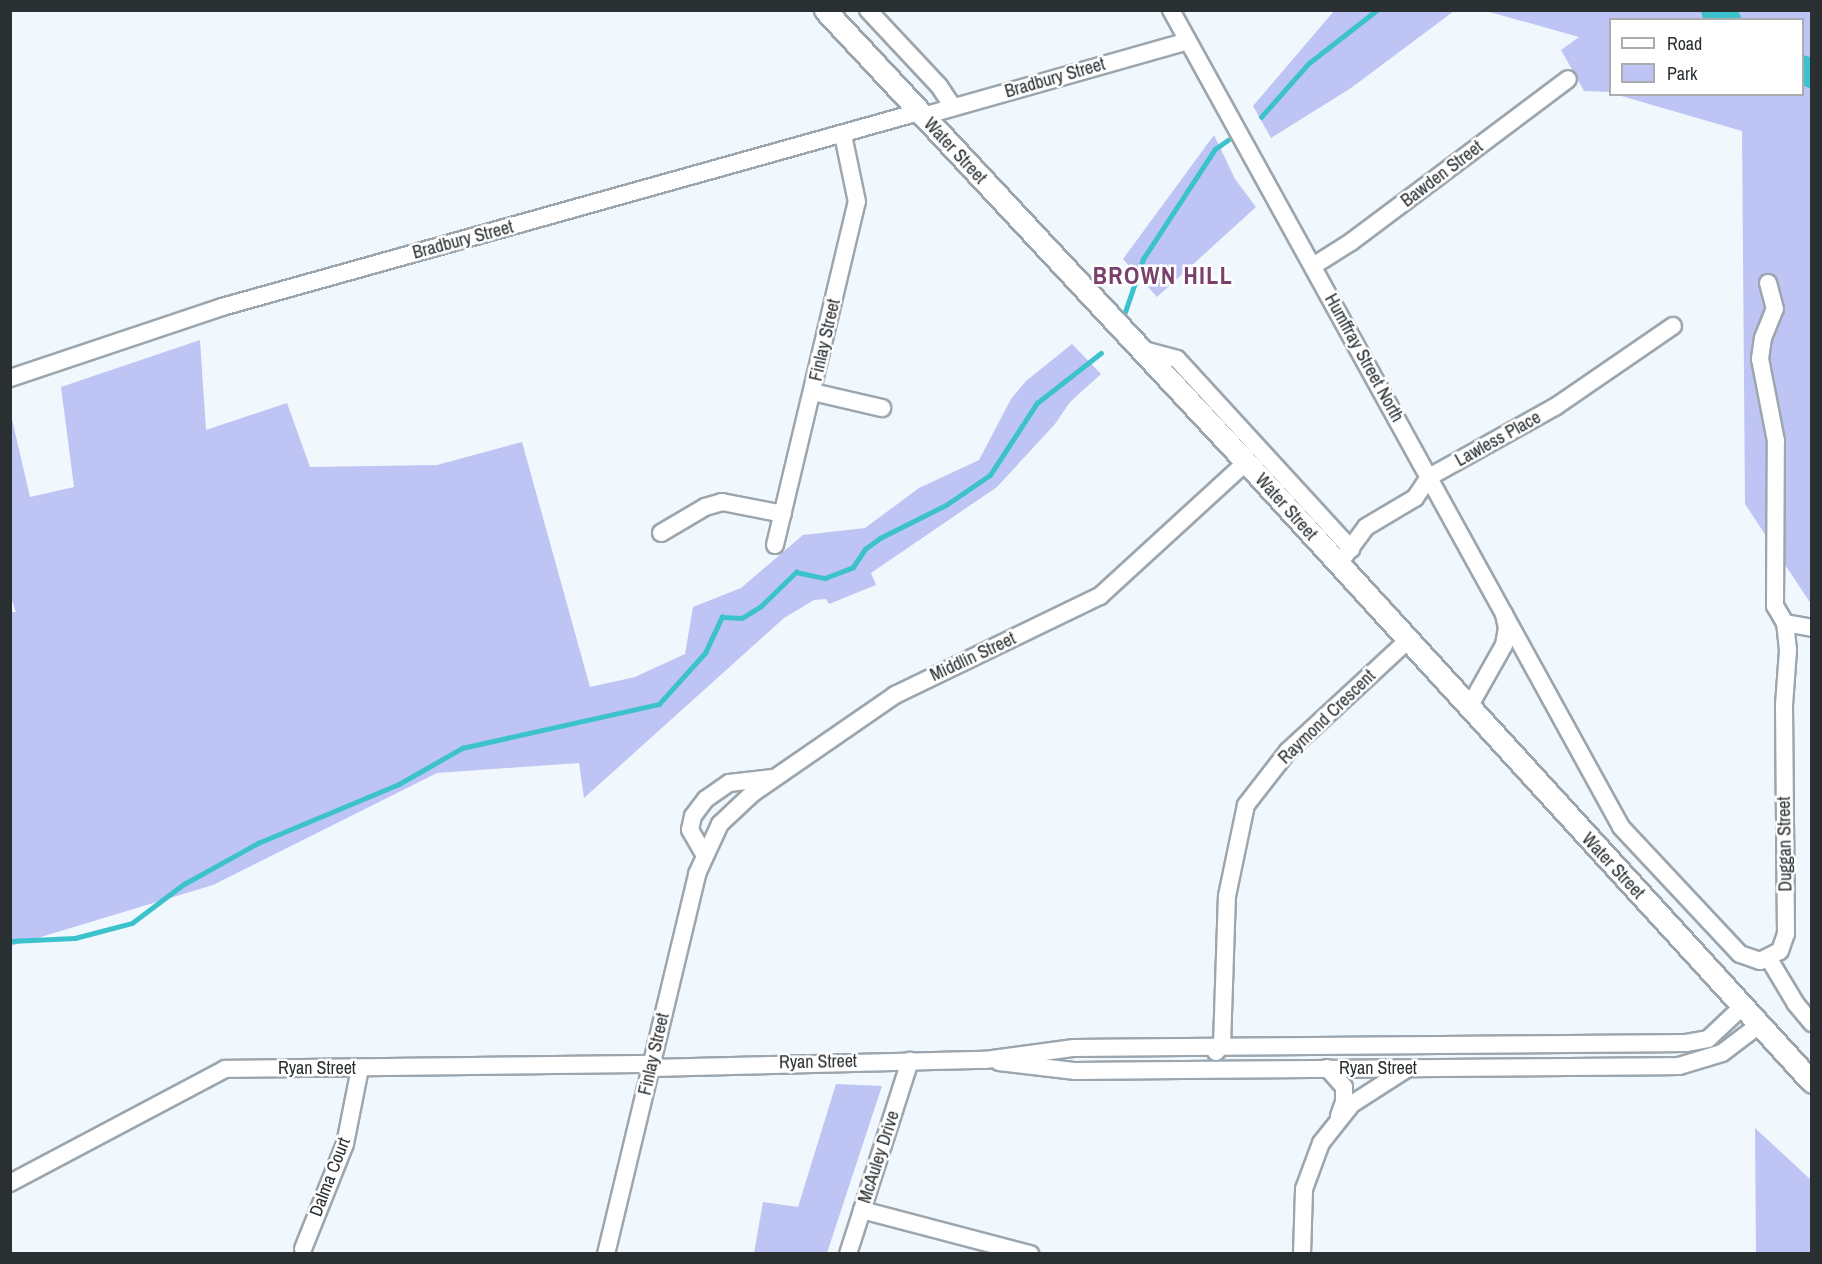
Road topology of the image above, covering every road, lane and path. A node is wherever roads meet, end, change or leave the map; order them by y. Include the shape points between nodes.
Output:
1 (825, 10) edge
2 (868, 10) edge
3 (1171, 10) edge
4 (1188, 41) junction
5 (1568, 78) dead end
6 (953, 107) junction
7 (921, 114) junction
8 (843, 135) junction
9 (1313, 266) junction
10 (1768, 283) dead end
11 (1673, 326) dead end
12 (1140, 349) junction
13 (10, 378) edge
14 (813, 392) junction
15 (882, 408) dead end
16 (1246, 462) junction
17 (1430, 477) junction
18 (783, 514) junction
19 (661, 533) dead end
20 (775, 545) dead end
21 (1344, 557) junction
22 (1504, 614) junction
23 (1785, 623) junction
24 (1812, 628) edge
25 (1407, 641) junction
26 (1468, 709) junction
27 (774, 778) junction
28 (704, 854) junction
29 (1769, 959) junction
30 (1743, 1006) junction
31 (1812, 1023) edge
32 (1760, 1025) junction
33 (1222, 1045) junction
34 (1058, 1049) junction
35 (985, 1060) junction
36 (910, 1061) junction
37 (651, 1066) junction
38 (1417, 1067) junction
39 (360, 1068) junction
40 (1327, 1068) junction
41 (1216, 1069) junction
42 (1061, 1070) junction
43 (1812, 1082) edge
44 (1339, 1116) junction
45 (10, 1182) edge
46 (862, 1210) junction
47 (303, 1249) dead end
48 (606, 1254) edge
49 (848, 1254) edge
50 (1030, 1254) edge
51 (1302, 1254) edge

1 - 7 main road, Water Street
2 - 6 street, Water Street
3 - 4 street, Humffray Street North
4 - 6 street, Bradbury Street
4 - 9 street, Humffray Street North
5 - 9 street, Bawden Street via 1351,242
6 - 7 street, Bradbury Street
7 - 8 street, Bradbury Street
7 - 12 main road, Water Street
8 - 13 street, Bradbury Street via 222,307
8 - 14 street, Finlay Street via 858,197
9 - 17 street, Humffray Street North
10 - 23 street, Duggan Street via 1775,309 1763,338 1760,359 1776,441 1774,603
11 - 17 street, Lawless Place via 1555,406
12 - 16 main road, Water Street
12 - 21 street via 1174,356
14 - 15 street
14 - 18 street, Finlay Street
16 - 21 main road, Water Street
16 - 27 street, Middlin Street via 1100,596 903,690
17 - 21 street, Lawless Place via 1415,498 1366,527
17 - 22 street, Humffray Street North
18 - 19 street via 722,502 698,510
18 - 20 street, Finlay Street
21 - 25 main road, Water Street
22 - 26 street, Humffray Street North via 1508,628 1504,645
22 - 29 street via 1621,827 1740,954 1756,961
23 - 24 street
23 - 29 street, Duggan Street via 1786,934 1782,948
25 - 26 main road, Water Street
25 - 33 street, Raymond Crescent via 1288,751 1246,804 1227,896
26 - 30 main road, Water Street
27 - 28 street, Middlin Street via 726,819
27 - 28 street via 729,783 706,799 693,816 690,830
28 - 37 street, Finlay Street
29 - 31 street
30 - 32 main road, Water Street
30 - 33 street, Ryan Street via 1711,1037 1686,1043
32 - 38 street, Ryan Street via 1722,1053 1686,1065
32 - 43 main road, Water Street
33 - 34 street, Ryan Street
33 - 41 street, Raymond Crescent via 1216,1052
34 - 35 street, Ryan Street
34 - 42 street via 1051,1058
35 - 36 street, Ryan Street
35 - 42 street, Ryan Street
36 - 37 street, Ryan Street
36 - 46 street, McAuley Drive
37 - 39 street, Ryan Street
37 - 48 street, Finlay Street
38 - 40 street, Ryan Street
38 - 44 street via 1384,1080
39 - 45 street, Ryan Street via 225,1069
39 - 47 street, Dalma Court via 345,1144
40 - 41 street, Ryan Street
40 - 44 street via 1344,1087
41 - 42 street, Ryan Street
44 - 51 street via 1321,1143 1307,1177 1301,1214
46 - 49 street, McAuley Drive
46 - 50 street

